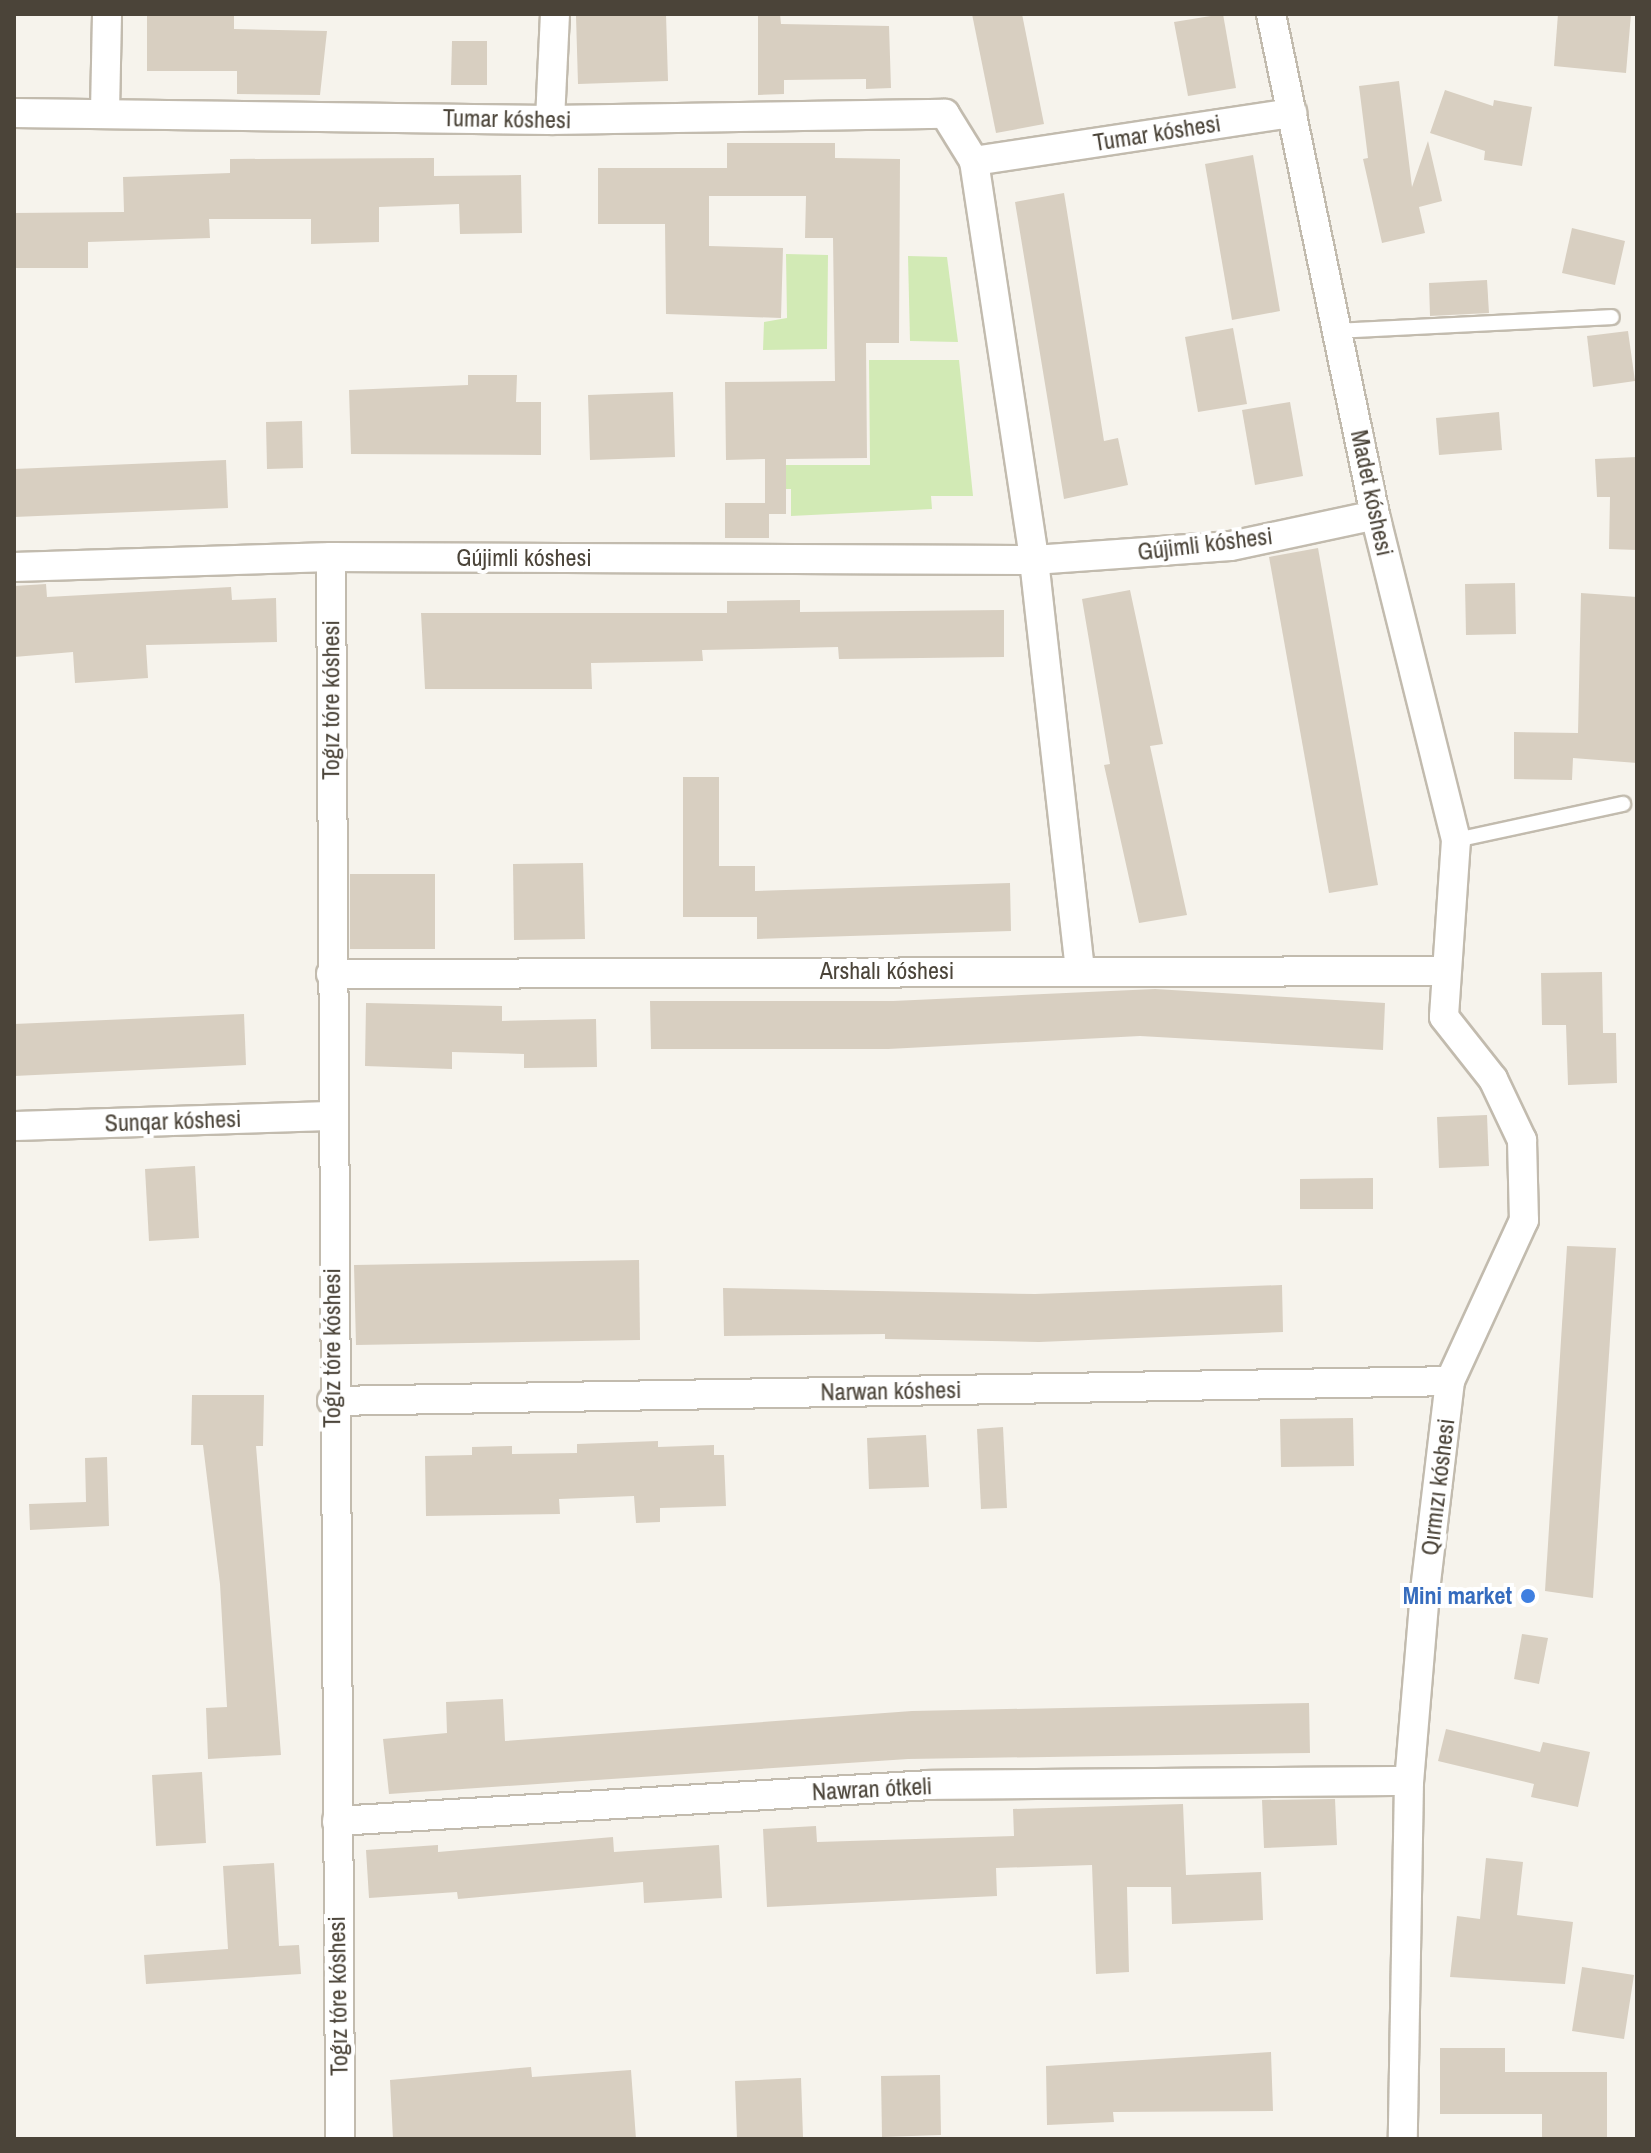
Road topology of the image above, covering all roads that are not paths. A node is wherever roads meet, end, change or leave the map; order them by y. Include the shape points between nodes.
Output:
1 (107, 14) edge
2 (555, 14) edge
3 (1271, 14) edge
4 (105, 111) junction
5 (14, 113) edge
6 (1292, 113) junction
7 (550, 120) junction
8 (974, 161) junction
9 (1612, 317) dead end
10 (1337, 331) junction
11 (1375, 515) junction
12 (331, 557) junction
13 (1034, 560) junction
14 (14, 567) edge
15 (1623, 804) dead end
16 (1456, 840) junction
17 (1080, 970) junction
18 (1442, 971) junction
19 (331, 974) junction
20 (331, 1116) junction
21 (14, 1126) edge
22 (1450, 1381) junction
23 (332, 1401) junction
24 (1409, 1781) junction
25 (337, 1821) junction
26 (340, 2139) edge
27 (1403, 2139) edge

1 - 4 street
2 - 7 street
3 - 6 street, Madet kóshesi
4 - 5 street, Tumar kóshesi
4 - 7 street, Tumar kóshesi
6 - 8 street, Tumar kóshesi
6 - 10 street, Madet kóshesi
7 - 8 street, Tumar kóshesi via 945,114
8 - 13 street, Tumar kóshesi
9 - 10 lane
10 - 11 street, Madet kóshesi
11 - 13 street, Gújimli kóshesi via 1231,546
11 - 16 street, Madet kóshesi
12 - 13 street, Gújimli kóshesi
12 - 14 street, Gújimli kóshesi
12 - 19 street, Toǵız tóre kóshesi
13 - 17 street
15 - 16 lane
16 - 18 street, Madet kóshesi
17 - 18 street, Arshalı kóshesi
17 - 19 street, Arshalı kóshesi
18 - 22 street, Qırmızı kóshesi via 1444,1017 1493,1079 1522,1140 1524,1220
19 - 20 street, Toǵız tóre kóshesi
20 - 21 street, Sunqar kóshesi
20 - 23 street, Toǵız tóre kóshesi
22 - 23 street, Narwan kóshesi
22 - 24 street, Qırmızı kóshesi
23 - 25 street, Toǵız tóre kóshesi
24 - 25 street, Nawran ótkeli via 931,1785
24 - 27 street, Qırmızı kóshesi
25 - 26 street, Toǵız tóre kóshesi

